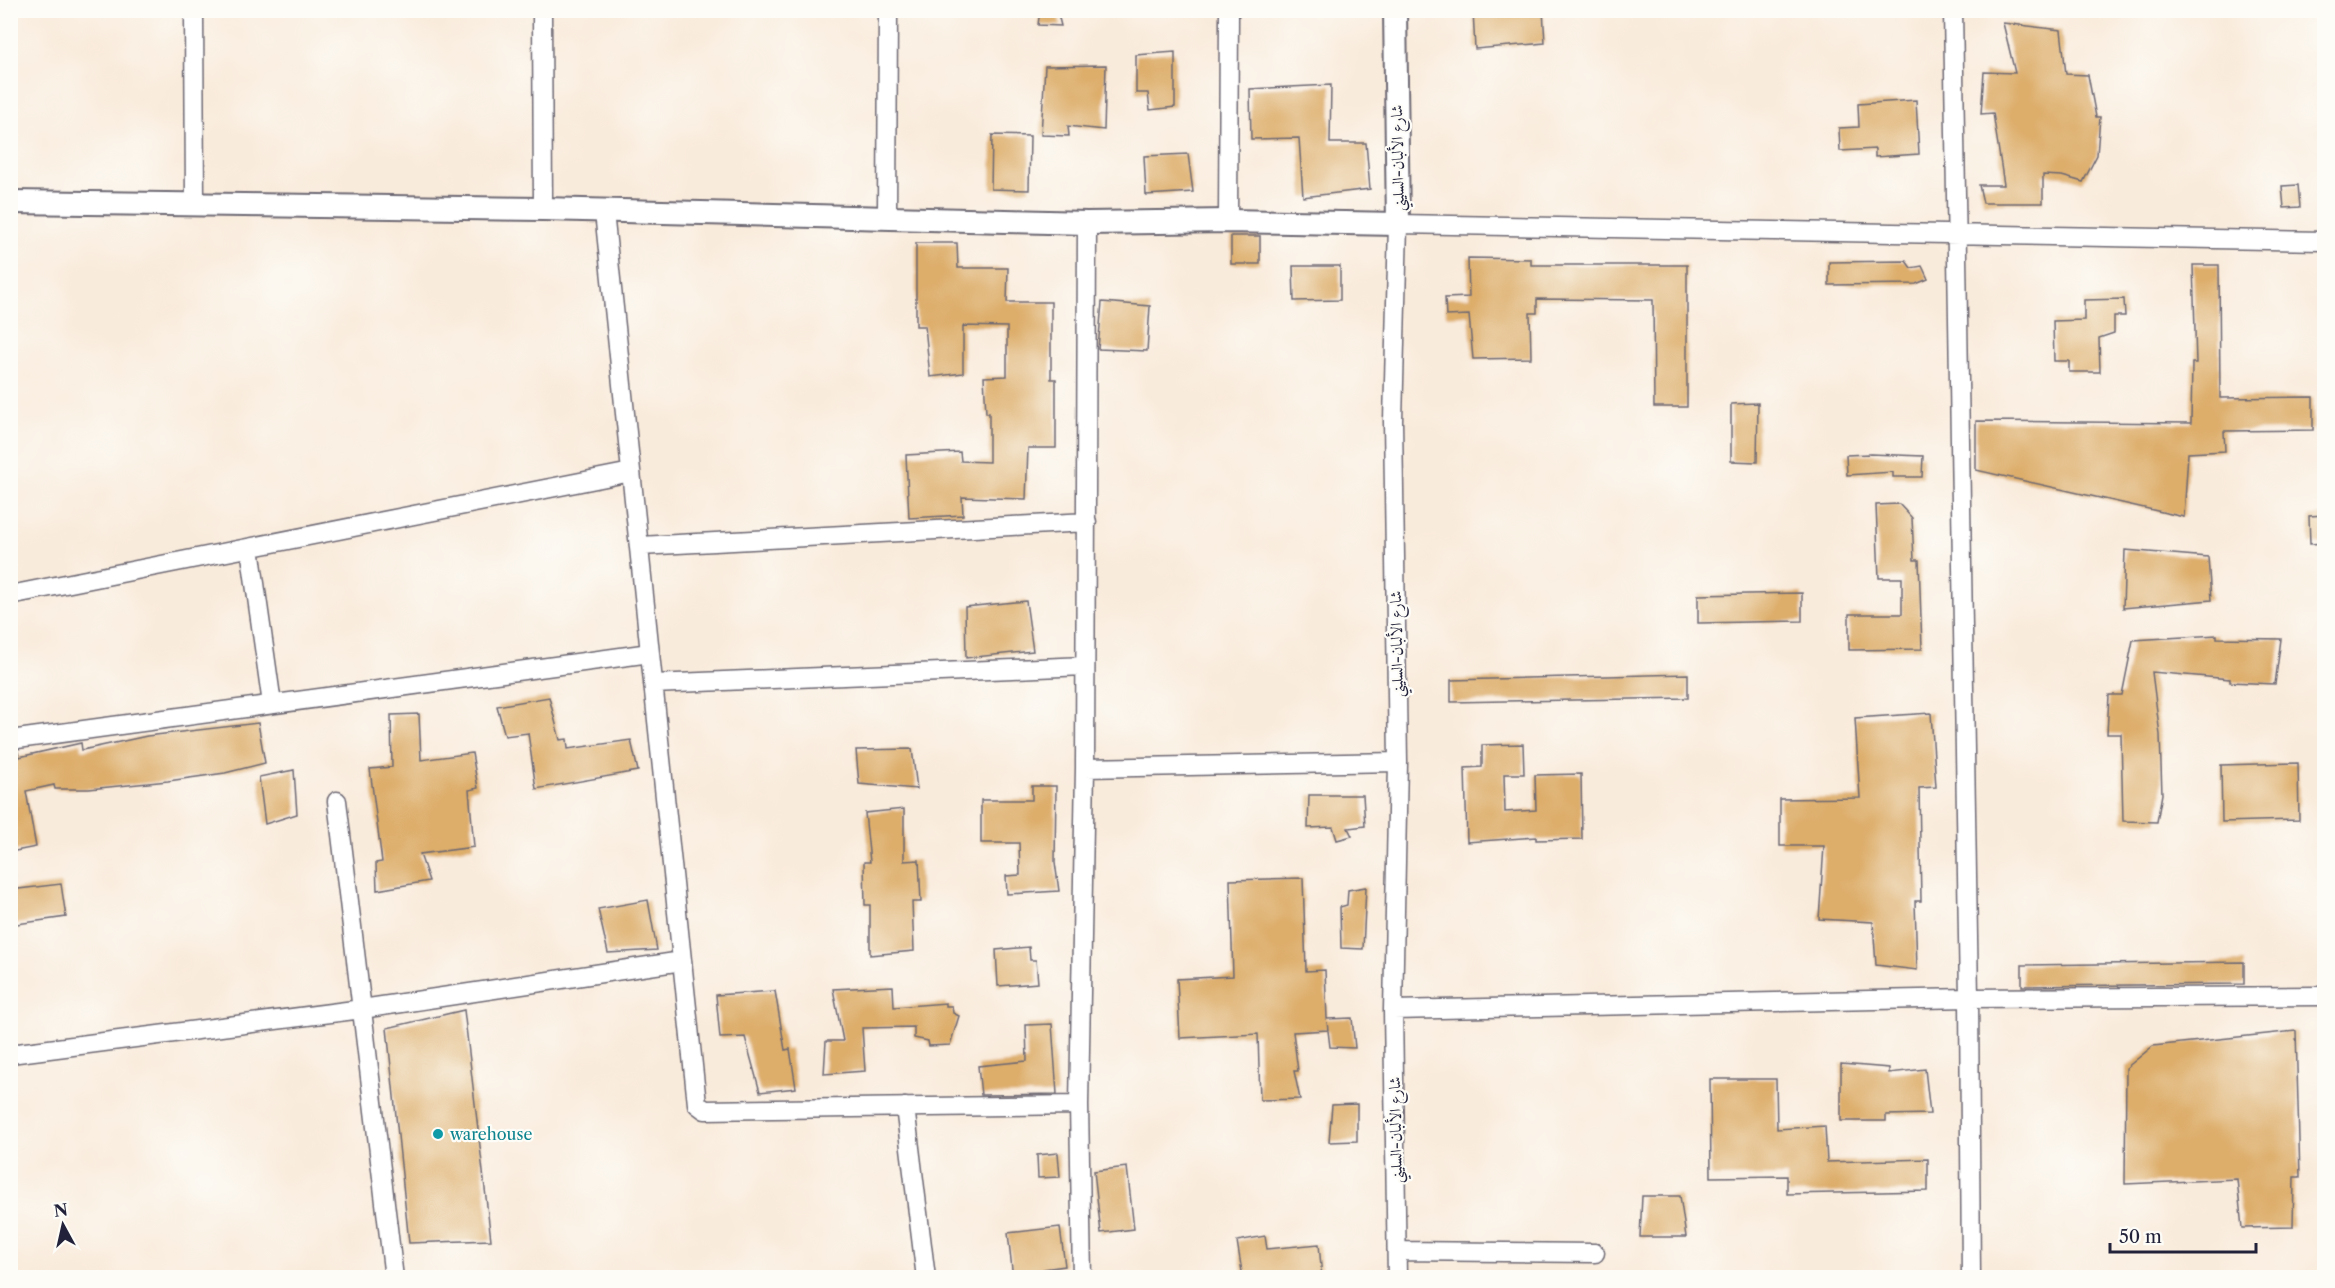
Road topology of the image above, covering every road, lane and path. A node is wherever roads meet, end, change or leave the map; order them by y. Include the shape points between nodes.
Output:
1 (194, 10) edge
2 (542, 10) edge
3 (888, 10) edge
4 (1229, 10) edge
5 (1395, 10) edge
6 (1953, 10) edge
7 (10, 202) edge
8 (195, 205) junction
9 (543, 209) junction
10 (604, 212) junction
11 (887, 218) junction
12 (1228, 221) junction
13 (1087, 223) junction
14 (1398, 224) junction
15 (1956, 233) junction
16 (2325, 241) edge
17 (631, 472) junction
18 (1087, 522) junction
19 (640, 546) junction
20 (250, 548) junction
21 (10, 595) edge
22 (650, 653) junction
23 (1085, 666) junction
24 (653, 684) junction
25 (272, 704) junction
26 (10, 740) edge
27 (1398, 762) junction
28 (1085, 768) junction
29 (337, 801) dead end
30 (682, 961) junction
31 (2325, 996) edge
32 (1969, 998) junction
33 (362, 1009) junction
34 (1393, 1010) junction
35 (10, 1054) edge
36 (1079, 1105) junction
37 (905, 1107) junction
38 (1397, 1251) junction
39 (1595, 1253) dead end
40 (394, 1278) edge
41 (926, 1278) edge
42 (1082, 1278) edge
43 (1398, 1278) edge
44 (1971, 1278) edge

1 - 8 street
2 - 9 street
3 - 11 street
4 - 12 street
5 - 14 street, شارع الألبان-السليني
6 - 15 street
7 - 8 street
8 - 9 street
9 - 10 street
10 - 11 street
10 - 17 street
11 - 13 street
12 - 13 street
12 - 14 street
13 - 18 street
14 - 15 street
14 - 27 street, شارع الألبان-السليني via 1393,421
15 - 16 street
15 - 32 street
17 - 19 street
17 - 20 street
18 - 19 street
18 - 23 street
19 - 22 street
20 - 21 street
20 - 25 street
22 - 24 street
22 - 25 street
23 - 24 street
23 - 28 street
24 - 30 street
25 - 26 street
27 - 28 street
27 - 34 street, شارع الألبان-السليني
28 - 36 street
29 - 33 street
30 - 33 street
30 - 37 street via 700,1108
31 - 32 street
32 - 34 street
32 - 44 street
33 - 35 street
33 - 40 street
34 - 38 street, شارع الألبان-السليني
36 - 37 street
36 - 42 street
37 - 41 street
38 - 39 street
38 - 43 street, شارع الألبان-السليني

